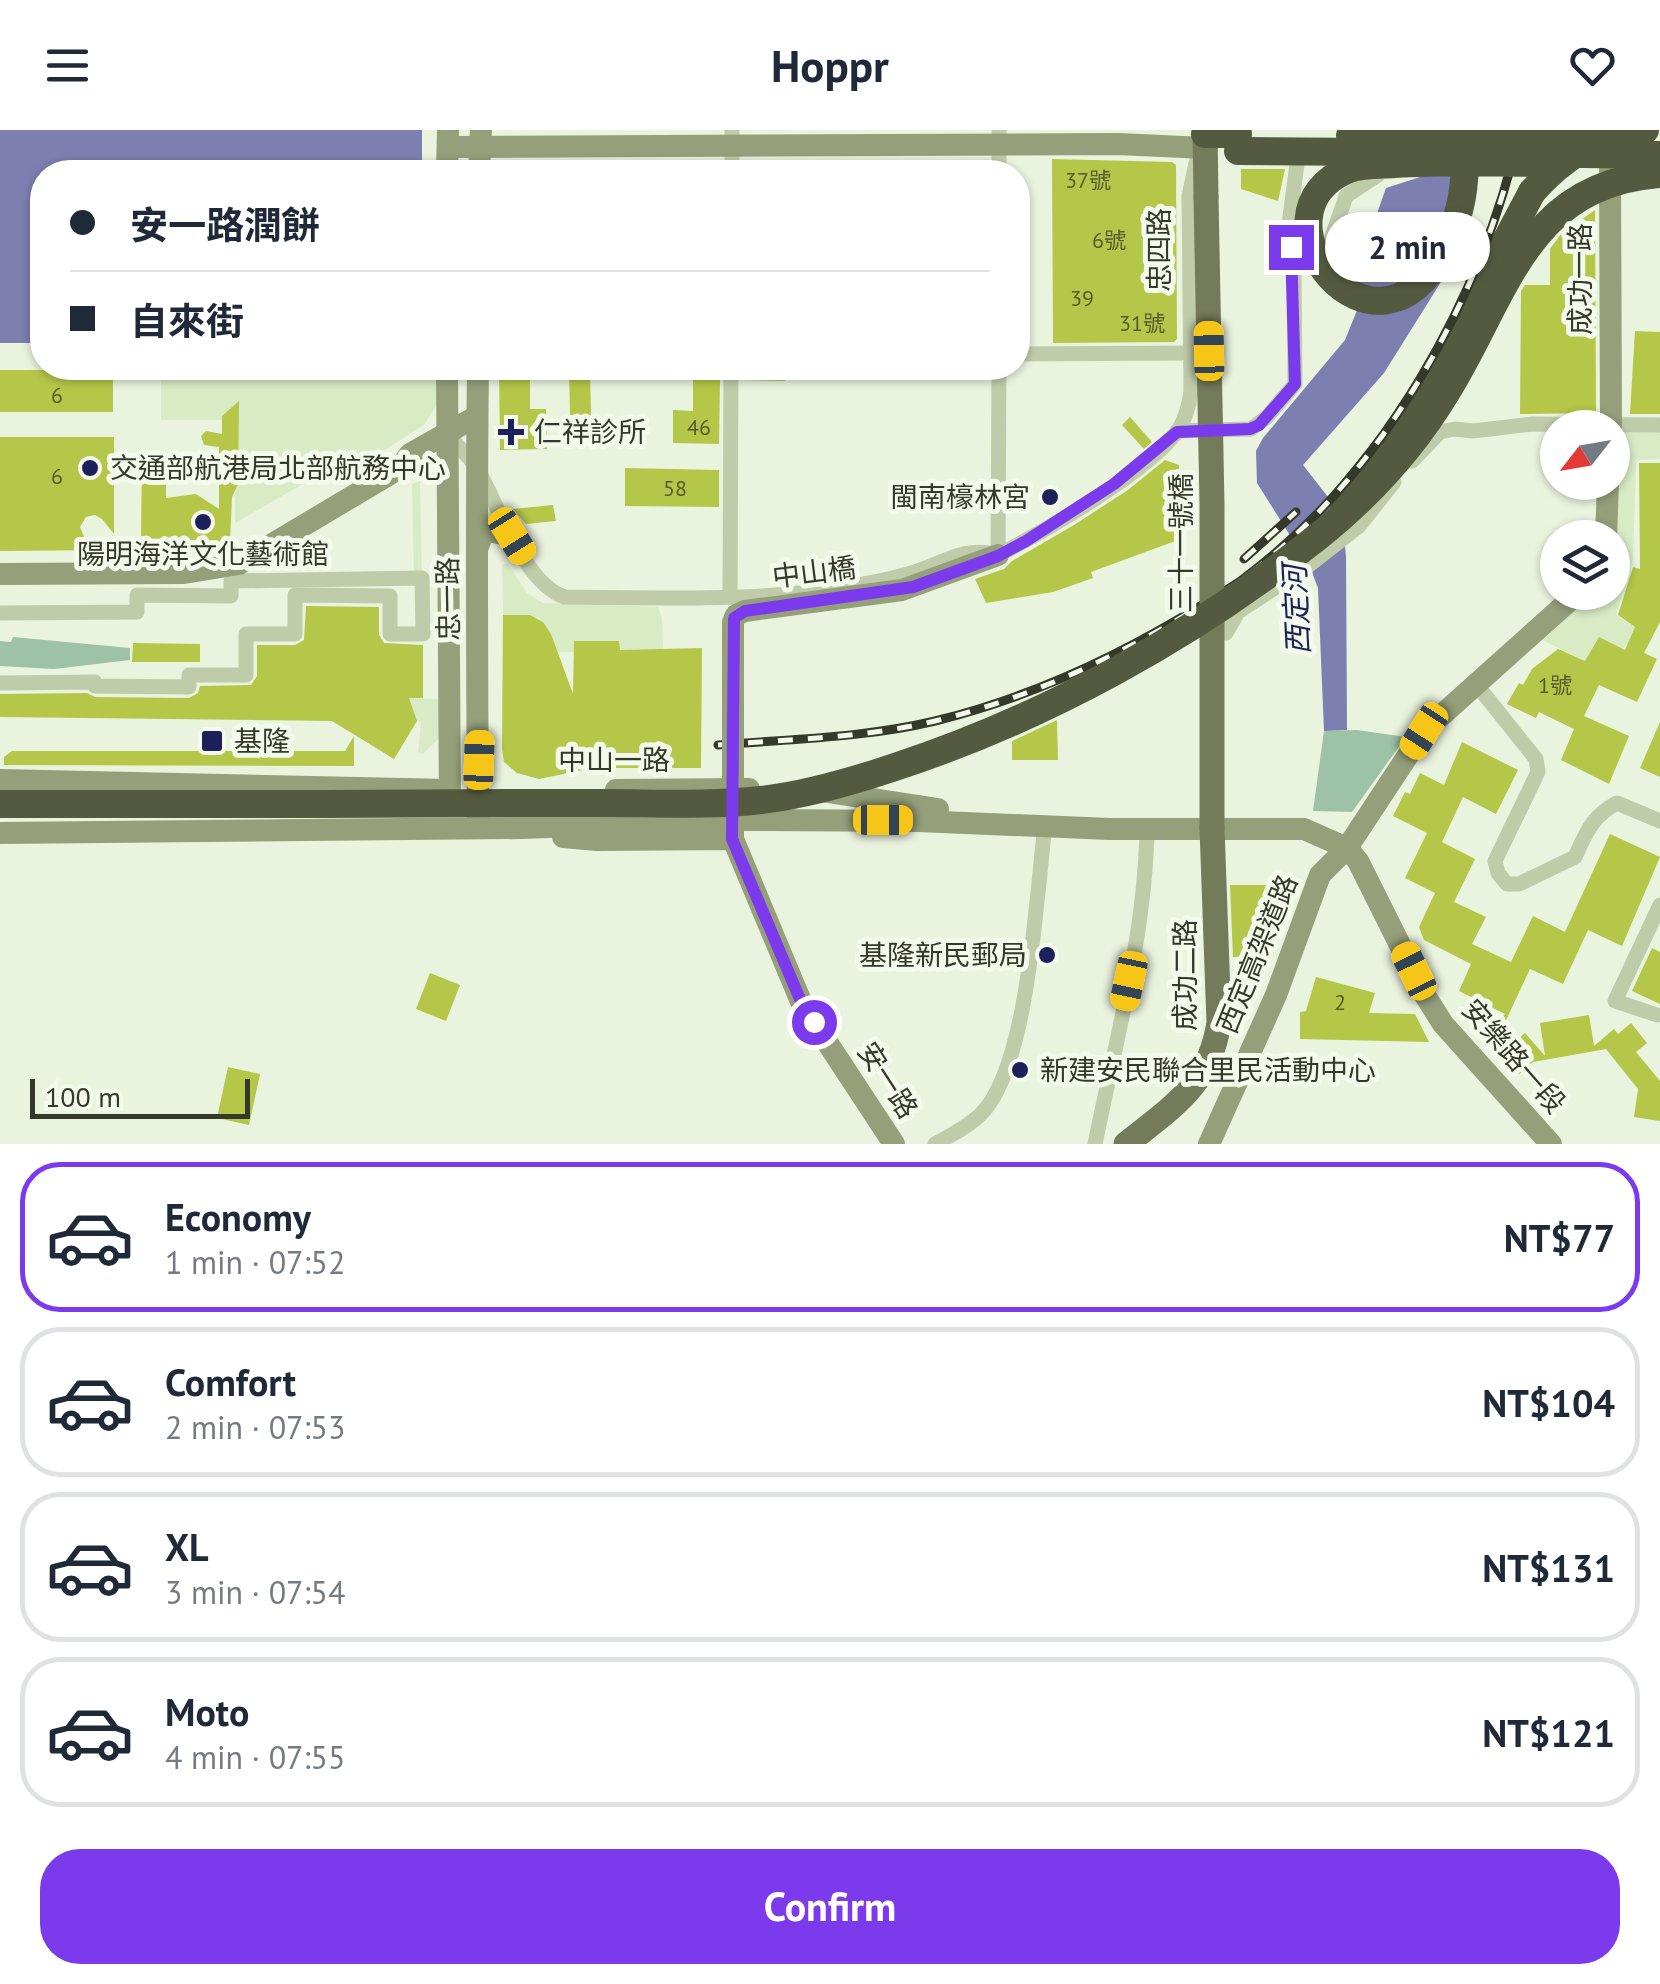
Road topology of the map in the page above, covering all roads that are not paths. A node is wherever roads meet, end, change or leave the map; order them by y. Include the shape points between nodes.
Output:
1 (1460, 130) edge
2 (1548, 130) edge
3 (1627, 133) edge
4 (999, 137) edge
5 (448, 138) edge
6 (732, 138) edge
7 (481, 139) edge
8 (1203, 140) edge
9 (1660, 140) edge
10 (1238, 143) junction
11 (1573, 154) junction
12 (1660, 155) edge
13 (1297, 164) dead end
14 (1378, 174) dead end
15 (1660, 178) edge
16 (1610, 183) junction
17 (1206, 197) joint
18 (1329, 246) dead end
19 (1190, 353) junction
20 (1030, 354) edge
21 (447, 380) edge
22 (478, 380) edge
23 (731, 380) edge
24 (999, 380) edge
25 (1611, 410) edge
26 (477, 416) junction
27 (1540, 424) edge
28 (1660, 425) edge
29 (1630, 426) edge
30 (1177, 432) junction
31 (446, 433) junction
32 (476, 465) junction
33 (512, 536) junction
34 (477, 549) junction
35 (998, 556) junction
36 (1293, 566) junction
37 (0, 574) edge
38 (730, 597) junction
39 (1559, 610) edge
40 (0, 613) edge
41 (1226, 633) dead end
42 (0, 683) edge
43 (1476, 684) junction
44 (0, 780) edge
45 (450, 790) junction
46 (478, 791) junction
47 (0, 804) edge
48 (1660, 820) edge
49 (1045, 826) junction
50 (450, 828) junction
51 (478, 828) junction
52 (522, 828) junction
53 (1147, 828) junction
54 (1212, 828) junction
55 (0, 833) edge
56 (732, 839) junction
57 (1344, 847) junction
58 (1660, 904) edge
59 (1658, 1015) dead end
60 (894, 1144) edge
61 (935, 1144) edge
62 (1096, 1144) edge
63 (1126, 1144) edge
64 (1209, 1144) edge
65 (1551, 1144) edge

1 - 11 highway, bridge via 1464,157 1464,168 1464,180 1459,215 1425,280 1389,299 1350,294 1312,251 1309,217 1317,196 1348,170 1428,162 1463,162 1480,162 1533,163
2 - 3 highway, bridge
3 - 9 highway
3 - 10 highway, bridge
3 - 16 street, 成功一路
3 - 36 highway, bridge via 1564,159 1532,192 1408,416
4 - 6 street
4 - 8 street
5 - 7 street
6 - 7 street
8 - 10 highway
8 - 17 main road, 忠四路
8 - 19 street, 忠四路 via 1189,196
10 - 11 highway, bridge
11 - 12 highway, bridge
13 - 30 street via 1288,224 1295,384 1250,429
14 - 18 street via 1346,196
15 - 16 street
15 - 36 highway, bridge via 1600,186 1553,214 1519,259 1410,446
16 - 25 street, 成功一路
17 - 54 main road, 三十一號橋, bridge
19 - 20 street
19 - 30 street, 忠四路 via 1189,406
21 - 31 street, 忠一路
22 - 26 street, 忠一路
23 - 38 street
24 - 35 street
26 - 31 street
26 - 32 street, 忠一路
27 - 36 street via 1440,432 1358,526
28 - 29 street
30 - 35 street via 1096,497
31 - 32 street
31 - 37 street via 410,454 394,455 233,552 224,565 197,573
31 - 45 street, 忠一路
32 - 33 street
32 - 34 street, 忠一路
33 - 34 street via 489,531
33 - 38 street via 541,583 565,598
34 - 46 street, 忠一路
35 - 38 street via 975,549 908,574
35 - 56 street, 中山橋, bridge via 902,590 736,615
36 - 41 street via 1238,612
36 - 47 highway, bridge via 1047,708 975,740 840,784 762,800
39 - 43 street
40 - 42 street via 137,612 137,596 231,596 231,581 422,578 423,634 390,634 390,596 295,596 295,634 246,634 246,675 189,675 189,687
43 - 48 street via 1536,759 1538,772 1495,862 1507,884 1575,857 1589,825 1616,803
43 - 57 street via 1424,731
44 - 45 street, 中山一路
45 - 46 street, 中山一路
45 - 50 street, 忠一路
46 - 49 street, 中山一路 via 807,789
46 - 51 street, 忠一路
49 - 52 street, 中山一路 via 744,820
49 - 53 street, 中山一路
49 - 61 street via 1011,1054 981,1114
50 - 51 street, 中山一路
50 - 55 street, 中山一路
51 - 52 street, 中山一路
52 - 56 street via 598,840
53 - 54 street, 中山一路
53 - 62 street via 1137,945
54 - 57 street, 中山一路 via 1304,829
54 - 63 main road, 成功二路 via 1215,1046 1185,1096
56 - 60 street, 安一路 via 802,1004
57 - 64 street, 西定高架道路 via 1320,875 1276,995
57 - 65 street, 安樂路一段 via 1366,875 1443,1024
58 - 59 street via 1615,1002

